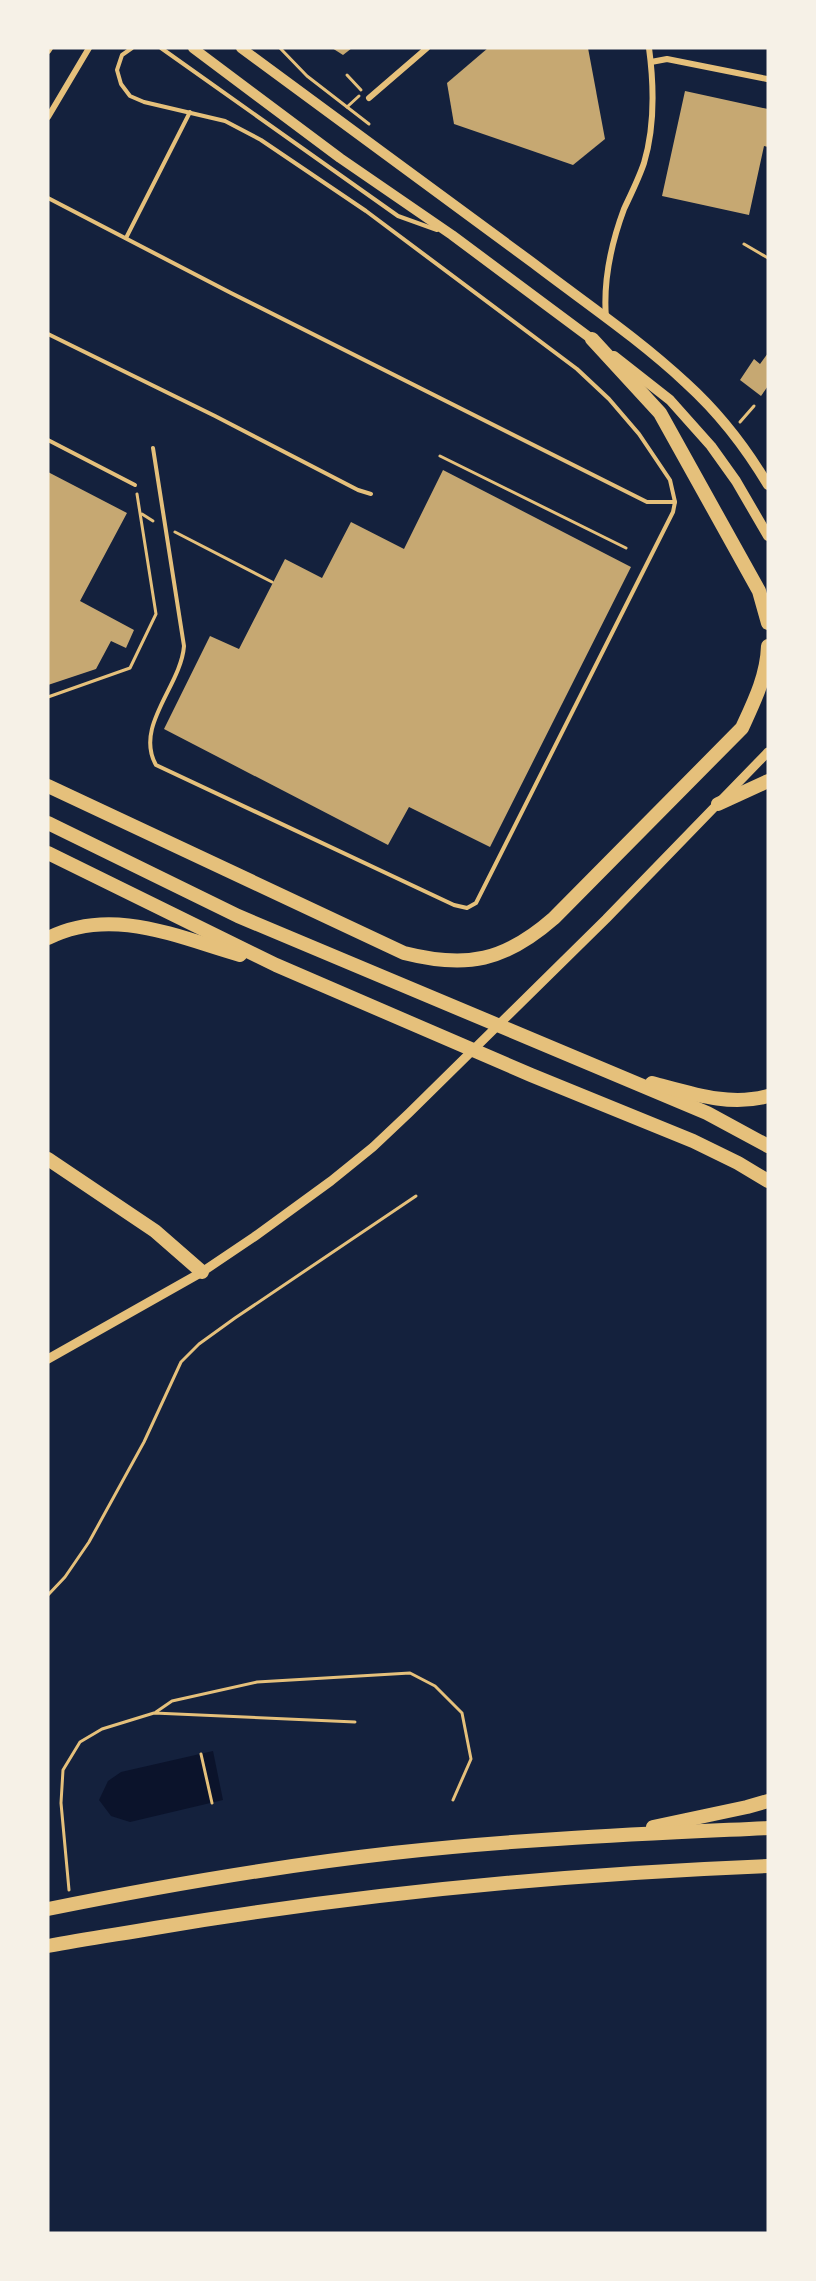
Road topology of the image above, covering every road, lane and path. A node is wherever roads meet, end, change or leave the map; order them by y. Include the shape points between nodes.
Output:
1 (89, 48) edge
2 (132, 48) edge
3 (161, 48) edge
4 (193, 48) edge
5 (241, 48) edge
6 (427, 48) edge
7 (649, 48) edge
8 (651, 62) junction
9 (347, 75) dead end
10 (767, 79) edge
11 (357, 97) dead end
12 (369, 98) joint
13 (347, 107) dead end
14 (190, 112) junction
15 (48, 117) edge
16 (48, 198) edge
17 (452, 235) junction
18 (126, 238) junction
19 (744, 244) dead end
20 (768, 258) edge
21 (606, 318) junction
22 (48, 334) edge
23 (592, 339) junction
24 (753, 406) dead end
25 (740, 422) dead end
26 (48, 440) edge
27 (153, 448) dead end
28 (440, 456) dead end
29 (135, 485) joint
30 (768, 485) edge
31 (371, 494) dead end
32 (675, 502) junction
33 (142, 514) junction
34 (166, 528) junction
35 (768, 536) edge
36 (626, 548) dead end
37 (272, 582) dead end
38 (768, 623) edge
39 (768, 646) edge
40 (48, 697) edge
41 (768, 753) edge
42 (768, 782) edge
43 (48, 786) edge
44 (718, 804) junction
45 (48, 823) edge
46 (48, 854) edge
47 (48, 938) edge
48 (276, 965) junction
49 (600, 1070) junction
50 (768, 1096) edge
51 (768, 1146) edge
52 (48, 1159) edge
53 (768, 1181) edge
54 (416, 1196) dead end
55 (202, 1272) junction
56 (48, 1359) edge
57 (48, 1595) edge
58 (154, 1713) junction
59 (355, 1722) dead end
60 (201, 1754) dead end
61 (453, 1800) dead end
62 (768, 1801) edge
63 (212, 1803) dead end
64 (768, 1828) edge
65 (610, 1836) junction
66 (768, 1866) edge
67 (70, 1904) junction
68 (48, 1909) edge
69 (50, 1946) edge

1 - 15 street
2 - 14 lane via 122,55 117,70 130,96
3 - 17 lane via 398,216
4 - 17 main road via 340,158
5 - 21 main road
6 - 12 street
7 - 8 street
8 - 10 street via 667,60
8 - 21 street via 650,135 608,264 604,283
9 - 12 path
11 - 13 path
14 - 18 lane
14 - 32 lane via 225,121 261,140 332,187 577,369 639,434 670,480
16 - 18 lane
17 - 23 main road
18 - 32 lane via 647,502
19 - 20 path
21 - 30 main road via 687,383 723,422
22 - 31 lane
23 - 35 main road via 670,400 718,455
23 - 38 highway via 660,413 759,591
24 - 25 path
26 - 29 lane
27 - 34 lane
28 - 36 path
29 - 33 path
32 - 34 lane via 476,903 467,908 156,765 150,754 149,732 183,661 184,646
33 - 34 path
33 - 40 path via 156,614 130,668
34 - 37 path
39 - 43 highway via 767,664 742,728 546,925 520,944 475,960 434,960 404,953
41 - 44 street
42 - 44 highway
44 - 55 street via 380,1140 331,1181
45 - 49 highway via 238,916
46 - 48 highway
47 - 48 highway via 88,924 139,926
48 - 53 highway via 693,1141
49 - 50 highway via 727,1100
49 - 51 highway via 707,1113
52 - 55 highway via 155,1231
54 - 57 path via 235,1318 181,1362 144,1442 89,1542
55 - 56 street
58 - 59 path
58 - 61 path via 172,1701 256,1682 410,1673 435,1686 462,1713 471,1759
58 - 67 path via 102,1730 80,1742 63,1770 61,1803
60 - 63 path
62 - 65 highway
64 - 65 highway
65 - 67 highway via 552,1838 280,1867
66 - 69 highway via 580,1876 376,1896
67 - 68 highway

